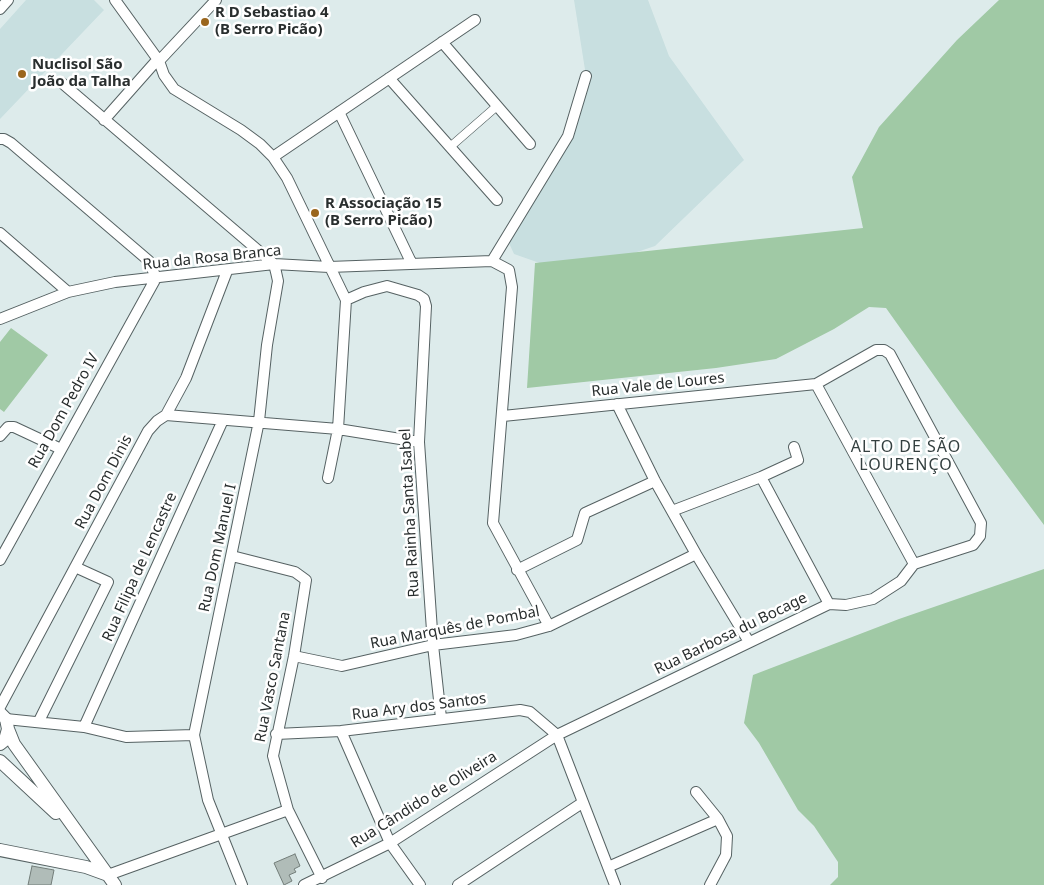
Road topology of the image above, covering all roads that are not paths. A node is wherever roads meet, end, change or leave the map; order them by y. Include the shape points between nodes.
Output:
1 (8, 0) edge
2 (115, 0) edge
3 (216, 0) edge
4 (0, 9) edge
5 (475, 20) dead end
6 (442, 42) junction
7 (158, 60) junction
8 (586, 76) dead end
9 (389, 78) junction
10 (62, 83) dead end
11 (497, 106) junction
12 (339, 112) junction
13 (104, 120) junction
14 (2, 139) edge
15 (530, 144) dead end
16 (450, 147) junction
17 (273, 157) junction
18 (497, 200) dead end
19 (0, 233) edge
20 (492, 261) junction
21 (411, 262) junction
22 (274, 264) junction
23 (329, 267) junction
24 (227, 271) junction
25 (156, 278) junction
26 (68, 292) junction
27 (346, 300) junction
28 (0, 319) edge
29 (816, 384) junction
30 (617, 404) junction
31 (166, 416) junction
32 (503, 416) junction
33 (223, 420) junction
34 (259, 421) junction
35 (338, 429) junction
36 (0, 436) edge
37 (419, 442) junction
38 (794, 447) dead end
39 (61, 449) junction
40 (761, 477) junction
41 (328, 478) dead end
42 (655, 480) junction
43 (672, 511) junction
44 (696, 554) junction
45 (232, 556) junction
46 (0, 560) edge
47 (914, 564) junction
48 (75, 567) junction
49 (517, 570) junction
50 (829, 604) junction
51 (549, 626) junction
52 (750, 642) junction
53 (433, 645) junction
54 (294, 656) junction
55 (4, 717) edge
56 (441, 718) junction
57 (39, 721) junction
58 (84, 727) junction
59 (341, 731) junction
60 (276, 734) junction
61 (194, 735) junction
62 (557, 735) junction
63 (0, 744) edge
64 (0, 761) edge
65 (696, 792) dead end
66 (582, 803) junction
67 (288, 810) junction
68 (718, 819) junction
69 (76, 832) junction
70 (221, 834) junction
71 (390, 843) junction
72 (0, 850) edge
73 (608, 867) junction
74 (322, 878) junction
75 (111, 880) edge
76 (242, 885) edge
77 (304, 885) edge
78 (420, 885) edge
79 (458, 885) edge
80 (615, 885) edge
81 (710, 885) edge

1 - 4 street
2 - 7 street
3 - 7 street
5 - 6 street
6 - 9 street
6 - 11 street
7 - 13 street
7 - 17 street via 174,89 241,130
8 - 20 street via 568,136
9 - 12 street
9 - 16 street
10 - 13 street
11 - 15 street
11 - 16 street
12 - 17 street
12 - 21 street
13 - 22 street
14 - 25 street via 149,261
16 - 18 street
17 - 23 street via 298,200
19 - 26 street
20 - 21 street, Rua da Rosa Branca
20 - 32 street via 509,270 512,287
21 - 23 street, Rua da Rosa Branca
22 - 23 street, Rua da Rosa Branca
22 - 24 street, Rua da Rosa Branca
22 - 34 street, Rua Dom Manuel I via 278,280
23 - 27 street
24 - 25 street, Rua da Rosa Branca
24 - 31 street, Rua Dom Dinis via 186,378
25 - 26 street, Rua da Rosa Branca
25 - 39 street, Rua Dom Pedro IV
26 - 28 street, Rua da Rosa Branca
27 - 35 street
27 - 37 street, Rua Rainha Santa Isabel via 387,286 418,294 424,299
29 - 30 street, Rua Vale de Loures
29 - 47 street
29 - 47 street via 876,350 884,350 890,354 955,471 981,523 980,536 973,545
30 - 32 street, Rua Vale de Loures
30 - 42 street
31 - 33 street
31 - 48 street, Rua Dom Dinis via 148,431
32 - 49 street via 493,523
33 - 34 street
33 - 58 street, Rua Filipa de Lencastre
34 - 35 street
34 - 45 street, Rua Dom Manuel I
35 - 37 street
35 - 41 street
36 - 39 street via 8,427 14,427
37 - 53 street, Rua Rainha Santa Isabel
38 - 40 street via 798,460
39 - 46 street, Rua Dom Pedro IV
40 - 43 street
40 - 50 street
42 - 43 street
42 - 49 street via 585,513 577,540
43 - 44 street
44 - 51 street, Rua Marquês de Pombal
44 - 52 street
45 - 54 street, Rua Vasco Santana via 296,572 306,580
45 - 61 street, Rua Dom Manuel I
47 - 50 street, Rua Barbosa du Bocage via 901,581 873,599 846,605
48 - 55 street, Rua Dom Dinis
48 - 57 street via 108,582
49 - 51 street
50 - 52 street, Rua Barbosa du Bocage
51 - 53 street, Rua Marquês de Pombal via 516,635
52 - 62 street, Rua Barbosa du Bocage
53 - 54 street, Rua Marquês de Pombal via 342,666
53 - 56 street, Rua Rainha Santa Isabel
54 - 60 street, Rua Vasco Santana
55 - 57 street
55 - 63 street via 5,740
55 - 69 street via 14,744
56 - 59 street, Rua Ary dos Santos
56 - 62 street, Rua Ary dos Santos via 520,710 538,717
57 - 58 street
58 - 61 street via 126,737
59 - 60 street, Rua Ary dos Santos
59 - 71 street
60 - 67 street, Rua Vasco Santana via 273,756
61 - 70 street, Rua Dom Manuel I via 208,800
62 - 66 street
62 - 71 street, Rua Cândido de Oliveira
64 - 69 street
65 - 68 street
66 - 73 street
66 - 79 street
67 - 70 street
67 - 74 street, Rua Vasco Santana
68 - 73 street
68 - 81 street via 727,836 726,855
69 - 75 street
70 - 75 street
70 - 76 street, Rua Dom Manuel I
71 - 74 street, Rua Cândido de Oliveira
71 - 78 street
72 - 75 street via 86,867
73 - 80 street
74 - 77 street, Rua Cândido de Oliveira

